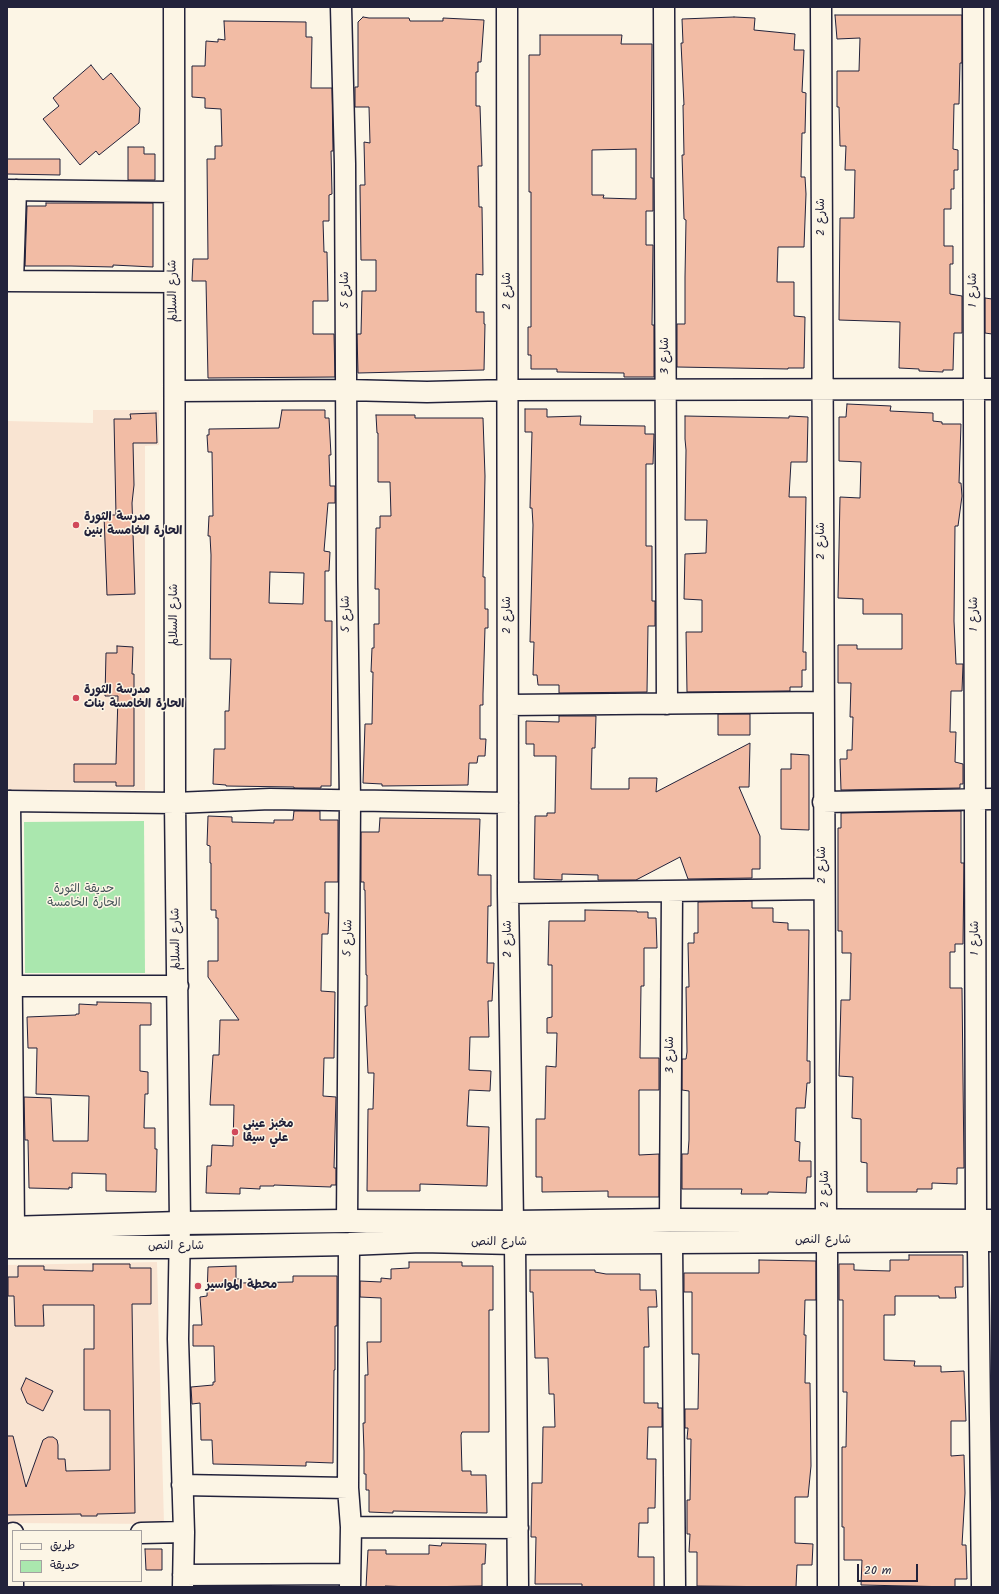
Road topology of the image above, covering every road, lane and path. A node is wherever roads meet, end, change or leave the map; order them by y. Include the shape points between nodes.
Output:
1 (174, 7) edge
2 (341, 7) edge
3 (507, 7) edge
4 (664, 7) edge
5 (821, 7) edge
6 (973, 7) edge
7 (11, 190) edge
8 (173, 192) junction
9 (10, 281) edge
10 (174, 282) junction
11 (666, 389) junction
12 (822, 389) junction
13 (983, 389) edge
14 (346, 390) junction
15 (508, 390) junction
16 (175, 391) junction
17 (823, 702) junction
18 (667, 704) junction
19 (508, 705) junction
20 (984, 799) edge
21 (8, 801) edge
22 (350, 801) junction
23 (823, 802) junction
24 (176, 803) junction
25 (508, 803) junction
26 (824, 889) junction
27 (672, 891) junction
28 (508, 892) junction
29 (11, 986) junction
30 (178, 986) junction
31 (670, 1220) junction
32 (826, 1220) junction
33 (347, 1221) junction
34 (180, 1223) junction
35 (984, 1230) edge
36 (514, 1232) junction
37 (9, 1235) edge
38 (827, 1241) junction
39 (672, 1242) junction
40 (349, 1244) junction
41 (180, 1247) junction
42 (182, 1485) junction
43 (348, 1488) junction
44 (351, 1527) junction
45 (518, 1528) junction
46 (184, 1532) junction
47 (142, 1533) edge
48 (350, 1580) edge
49 (183, 1581) edge
50 (518, 1587) edge
51 (675, 1587) edge
52 (828, 1587) edge
53 (982, 1587) edge

1 - 8 street, شارع السلالم
2 - 14 street, شارع 5
3 - 15 street, شارع 2
4 - 11 street, شارع 3
5 - 12 street, شارع 2
6 - 13 street, شارع 1
7 - 8 street
7 - 9 street
8 - 10 street, شارع السلالم
9 - 10 street
10 - 16 street, شارع السلالم
11 - 12 street
11 - 15 street
11 - 18 street, شارع 3
12 - 13 street
12 - 17 street, شارع 2
13 - 20 street, شارع 1
14 - 15 street
14 - 16 street
14 - 22 street, شارع 5
15 - 19 street, شارع 2
16 - 24 street, شارع السلالم
17 - 18 street
17 - 23 street, شارع 2
18 - 19 street
19 - 25 street, شارع 2
20 - 23 street
20 - 35 street, شارع 1
21 - 24 street
21 - 29 street
22 - 24 street via 270,799
22 - 25 street
22 - 33 street, شارع 5
23 - 26 street, شارع 2
24 - 30 street, شارع السلالم
25 - 28 street, شارع 2
26 - 27 street
26 - 32 street, شارع 2
27 - 28 street
27 - 31 street, شارع 3
28 - 36 street, شارع 2
29 - 30 street
29 - 37 street
30 - 34 street, شارع السلالم
31 - 32 main road, شارع النص
31 - 36 main road, شارع النص
32 - 35 main road, شارع النص
33 - 34 main road, شارع النص
33 - 36 main road, شارع النص
34 - 37 main road, شارع النص
34 - 41 street, شارع السلالم
35 - 38 main road, شارع النص
35 - 53 street, شارع 1 via 978,1249
36 - 39 main road, شارع النص
36 - 40 main road, شارع النص via 421,1241
36 - 45 street, شارع 2
37 - 41 main road, شارع النص
38 - 39 main road, شارع النص
38 - 52 street
39 - 51 street
40 - 41 main road, شارع النص
40 - 43 street
41 - 42 street, شارع السلالم via 178,1339
42 - 43 street
42 - 46 street, شارع السلالم
43 - 44 street
44 - 45 street
44 - 48 street
45 - 50 street, شارع 2
46 - 47 street
46 - 49 street, شارع السلالم
48 - 49 street

